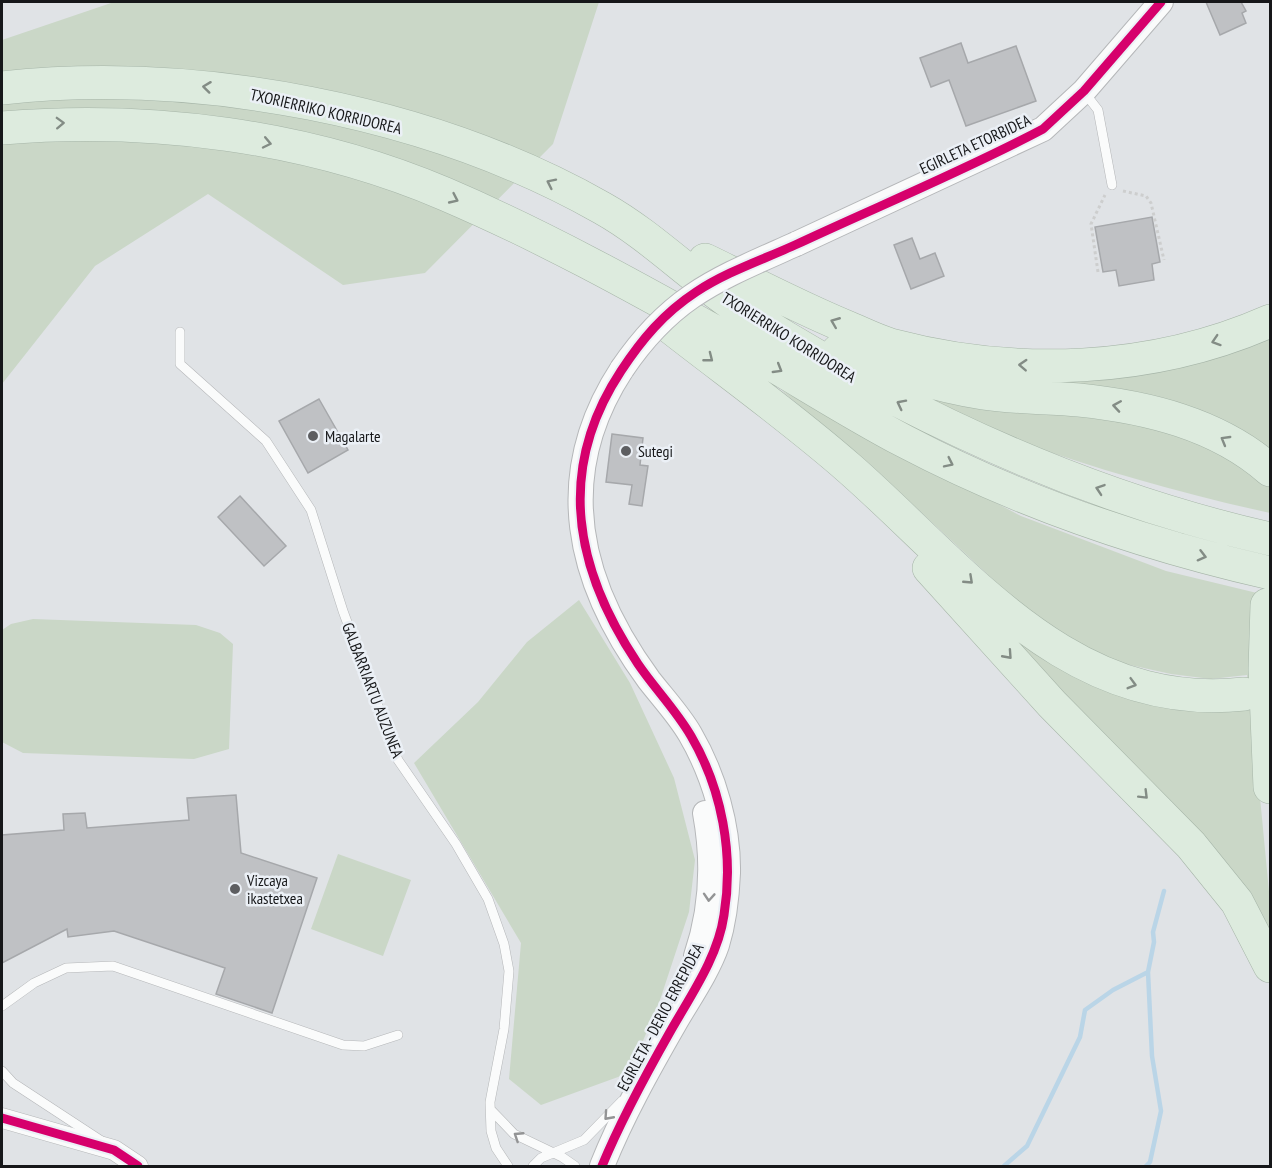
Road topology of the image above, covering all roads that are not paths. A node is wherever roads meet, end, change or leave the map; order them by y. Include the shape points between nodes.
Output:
1 (1161, 2) edge
2 (2, 88) edge
3 (1084, 92) junction
4 (2, 128) edge
5 (1112, 185) road end
6 (603, 209) junction
7 (667, 254) junction
8 (598, 269) junction
9 (1270, 321) edge
10 (180, 332) dead end
11 (797, 427) junction
12 (1270, 470) edge
13 (1270, 539) edge
14 (1270, 573) edge
15 (1267, 605) dead end
16 (650, 681) joint
17 (1244, 694) dead end
18 (1270, 786) edge
19 (1270, 966) edge
20 (2, 1006) edge
21 (398, 1035) dead end
22 (2, 1071) edge
23 (647, 1072) junction
24 (491, 1110) junction
25 (2, 1118) edge
26 (114, 1150) junction
27 (552, 1152) junction
28 (138, 1167) edge
29 (508, 1167) edge
30 (532, 1167) edge
31 (575, 1167) edge
32 (602, 1167) edge

1 - 3 street, EGIRLETA ETORBIDEA
6 -> 2 highway, TXORIERRIKO KORRIDOREA via 489,153 356,114 190,85 63,83
3 - 5 lane via 1098,110
3 - 16 street, EGIRLETA ETORBIDEA, bridge via 1043,129 698,291 656,324 622,369 602,404 586,447 580,519 588,561 603,603
4 -> 8 highway, TXORIERRIKO KORRIDOREA via 103,123 178,127 318,153 446,195
6 - 7 highway, TXORIERRIKO KORRIDOREA
9 -> 6 highway via 1202,345 1142,359 1058,366 962,359 890,345 807,311
12 -> 7 highway via 1220,436 1174,418 1119,405 986,393 932,384 893,372 838,351
13 -> 7 highway, TXORIERRIKO KORRIDOREA via 1155,508 1018,459 872,389 731,303
8 -> 11 highway
8 -> 14 highway, TXORIERRIKO KORRIDOREA via 906,442 1035,501 1146,541
10 - 24 lane, GALBARRIARTU AUZUNEA via 180,364 266,441 311,510 398,760 456,844 488,899 509,971
11 -> 17 highway via 849,468 1014,619 1068,655 1097,672 1167,692 1217,697
11 -> 19 highway via 830,468 872,505 1052,704 1191,845 1237,902
15 - 18 highway via 1265,669
16 - 23 street, EGIRLETA - DERIO ERREPIDEA via 698,788 709,835 711,865 709,906 701,941 669,1034
20 - 21 lane via 34,982 66,968 113,966 343,1045 364,1046
22 - 26 lane via 13,1083
23 -> 27 lane via 584,1140
23 - 32 street, EGIRLETA - DERIO ERREPIDEA
27 -> 24 lane via 514,1134
24 - 29 lane, GALBARRIARTU AUZUNEA via 494,1140
25 - 26 street
26 - 28 street
27 - 30 lane
27 - 31 lane

